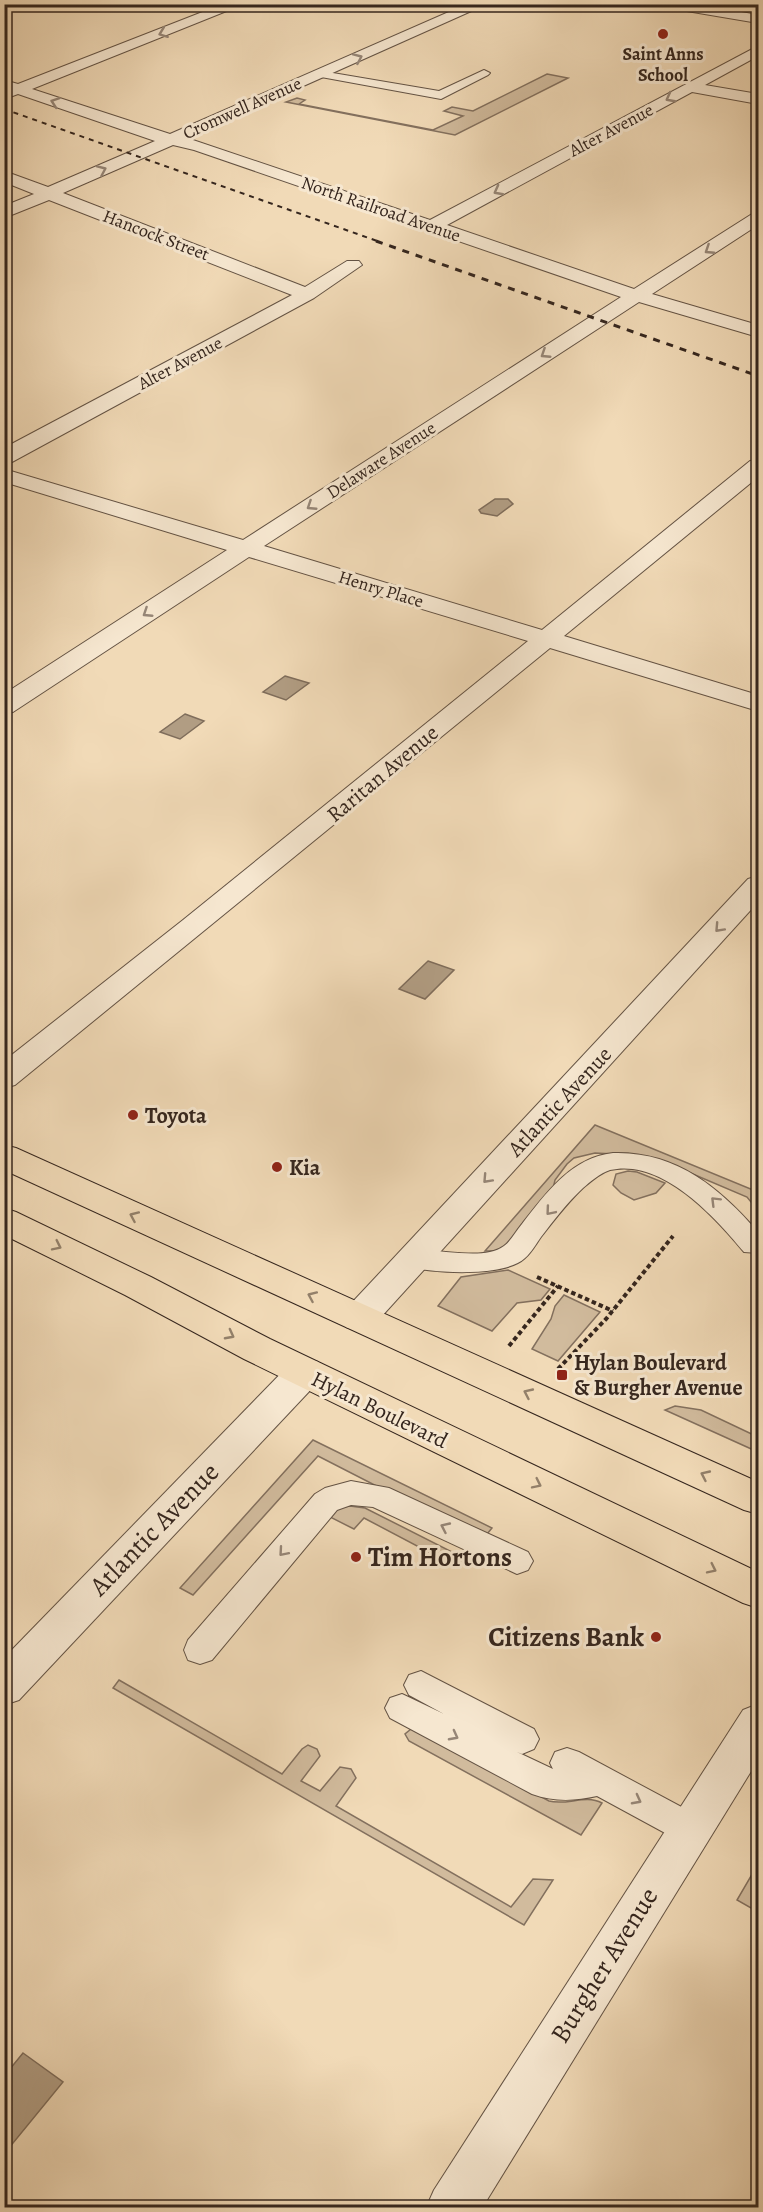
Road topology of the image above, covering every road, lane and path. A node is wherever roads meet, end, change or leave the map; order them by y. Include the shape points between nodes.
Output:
1 (237, 4) edge
2 (480, 4) edge
3 (669, 4) edge
4 (759, 19) edge
5 (759, 51) edge
6 (484, 73) dead end
7 (321, 74) junction
8 (690, 87) junction
9 (9, 89) edge
10 (759, 99) edge
11 (171, 140) junction
12 (4, 176) edge
13 (49, 193) junction
14 (4, 213) edge
15 (759, 218) edge
16 (432, 226) junction
17 (353, 265) dead end
18 (307, 294) junction
19 (637, 295) junction
20 (759, 331) edge
21 (4, 457) edge
22 (759, 466) edge
23 (4, 475) edge
24 (246, 548) junction
25 (545, 638) junction
26 (759, 703) edge
27 (4, 706) edge
28 (759, 885) edge
29 (4, 1078) edge
30 (4, 1156) edge
31 (4, 1220) edge
32 (673, 1236) dead end
33 (754, 1245) dead end
34 (414, 1259) junction
35 (526, 1272) dead end
36 (558, 1286) junction
37 (613, 1311) junction
38 (359, 1318) junction
39 (508, 1348) dead end
40 (557, 1370) dead end
41 (305, 1372) junction
42 (759, 1499) edge
43 (517, 1561) dead end
44 (759, 1591) edge
45 (200, 1650) dead end
46 (4, 1687) edge
47 (759, 1723) edge
48 (522, 1739) dead end
49 (567, 1763) dead end
50 (599, 1781) junction
51 (690, 1829) junction
52 (452, 2208) edge

1 -> 9 street
7 -> 2 street, Cromwell Avenue
3 - 4 street
5 - 8 street, Alter Avenue
6 - 7 lane via 441,95
7 - 11 street, Cromwell Avenue
8 - 10 street
8 -> 16 street, Alter Avenue
11 -> 9 street, North Railroad Avenue
13 -> 11 street, Cromwell Avenue
11 - 16 street, North Railroad Avenue via 199,146
12 - 13 street, Hancock Street
13 - 14 street, Cromwell Avenue
13 - 18 street, Hancock Street
15 -> 19 street, Delaware Avenue
16 - 19 street, North Railroad Avenue
17 - 18 street, Alter Avenue
18 - 21 street, Alter Avenue
19 - 20 street, North Railroad Avenue
19 -> 24 street, Delaware Avenue
22 - 25 street, Raritan Avenue
23 - 24 street, Henry Place
24 - 25 street, Henry Place
24 -> 27 street, Delaware Avenue
25 - 26 street, Henry Place
25 - 29 street, Raritan Avenue via 155,960
28 -> 34 street, Atlantic Avenue
38 -> 30 main road
31 -> 41 main road, Hylan Boulevard
32 - 37 path
33 -> 34 lane via 708,1194 683,1178 652,1166 607,1162 585,1173 514,1252 505,1257 486,1261
34 - 38 street, Atlantic Avenue
35 - 36 path
36 - 37 path
36 - 39 path
37 - 40 path
42 -> 38 main road
41 -> 44 main road, Hylan Boulevard
41 - 46 street, Atlantic Avenue
43 -> 45 lane via 378,1496 336,1496 326,1502
47 - 51 street, Burgher Avenue
48 -> 50 lane via 411,1697 544,1784
49 - 50 lane
50 -> 51 lane
51 - 52 street, Burgher Avenue

